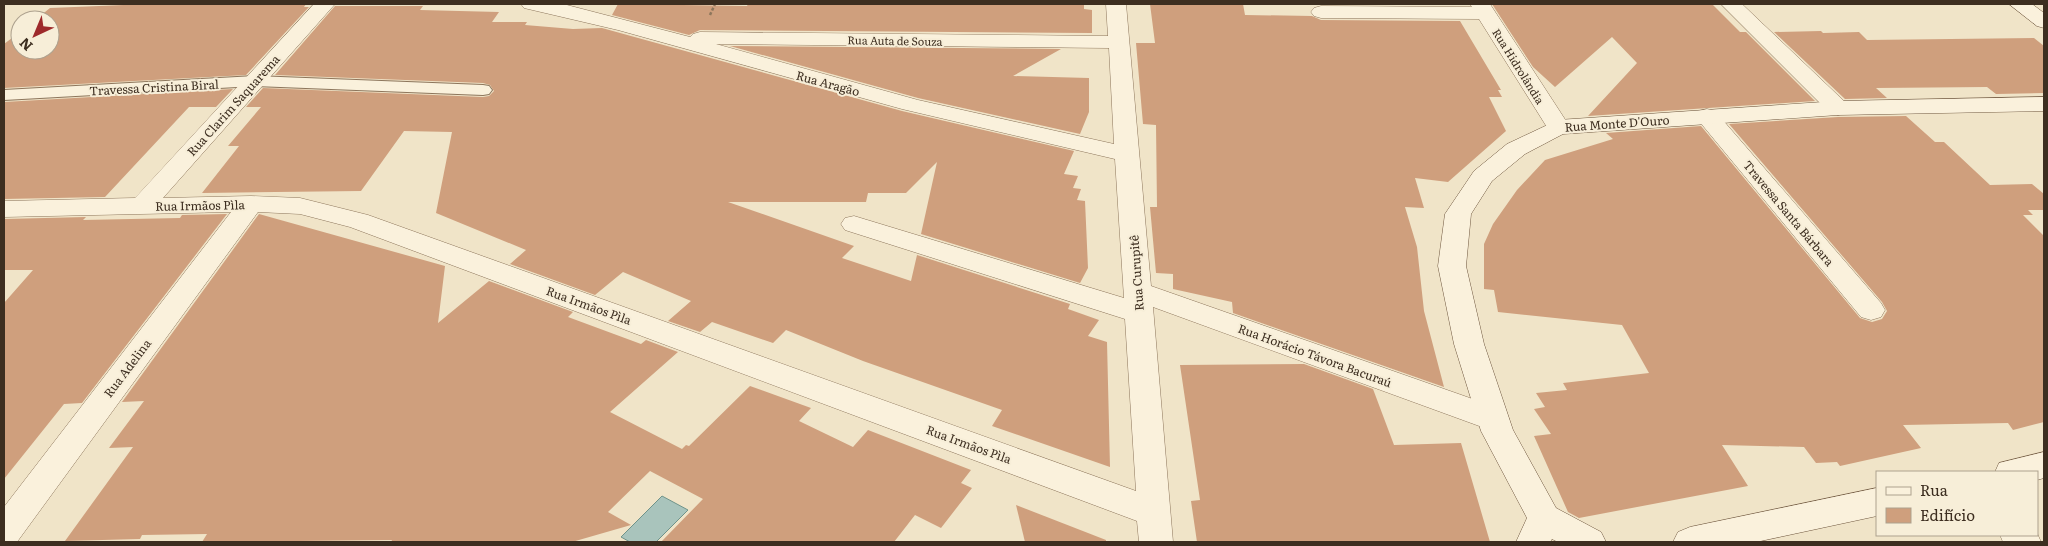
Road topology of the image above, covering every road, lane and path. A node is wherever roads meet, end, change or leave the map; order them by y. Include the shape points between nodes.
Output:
1 (325, 4) edge
2 (531, 4) edge
3 (1116, 4) edge
4 (1731, 4) edge
5 (2020, 4) edge
6 (1483, 8) edge
7 (1321, 12) dead end
8 (2044, 22) edge
9 (672, 38) junction
10 (1119, 42) junction
11 (255, 81) junction
12 (483, 90) dead end
13 (4, 95) edge
14 (2044, 104) edge
15 (1838, 108) junction
16 (1707, 116) junction
17 (1558, 127) junction
18 (1127, 154) junction
19 (251, 204) junction
20 (142, 206) junction
21 (4, 209) edge
22 (854, 224) dead end
23 (1138, 302) junction
24 (1871, 310) dead end
25 (1493, 419) junction
26 (2044, 465) edge
27 (2016, 471) edge
28 (1876, 502) edge
29 (1154, 512) junction
30 (1538, 530) edge
31 (4, 533) edge
32 (1156, 542) edge
33 (1590, 542) edge
34 (1690, 542) edge

1 - 11 street, Rua Clarim Saquarema
2 - 9 street, Rua Aragão
3 - 10 street, Rua Curupitê
4 - 15 street
5 - 8 street
6 - 7 street
6 - 17 street, Rua Hidrolândia
9 - 10 street, Rua Auta de Souza
9 - 18 street, Rua Aragão via 882,98 1019,132
10 - 18 street, Rua Curupitê
11 - 12 lane, Travessa Cristina Biral
11 - 13 lane, Travessa Cristina Biral
11 - 20 street, Rua Clarim Saquarema
14 - 15 street, Rua Monte D'Ouro
15 - 16 street, Rua Monte D'Ouro
16 - 17 street, Rua Monte D'Ouro
16 - 24 street, Travessa Santa Bárbara
17 - 25 street, Rua Monte D'Ouro via 1516,149 1483,176 1458,214 1452,266 1468,344
18 - 23 street, Rua Curupitê
19 - 20 street, Rua Irmãos Pìla
19 - 29 street, Rua Irmãos Pìla via 300,206 359,221
19 - 31 street, Rua Adelina
20 - 21 street, Rua Irmãos Pìla
22 - 23 street, Rua Horácio Távora Bacuraú
23 - 25 street, Rua Horácio Távora Bacuraú
23 - 29 street, Rua Curupitê
25 - 30 street, Rua Monte D'Ouro
26 - 27 street
28 - 34 street
29 - 32 street, Rua Curupitê
30 - 33 street, Rua Monte D'Ouro

